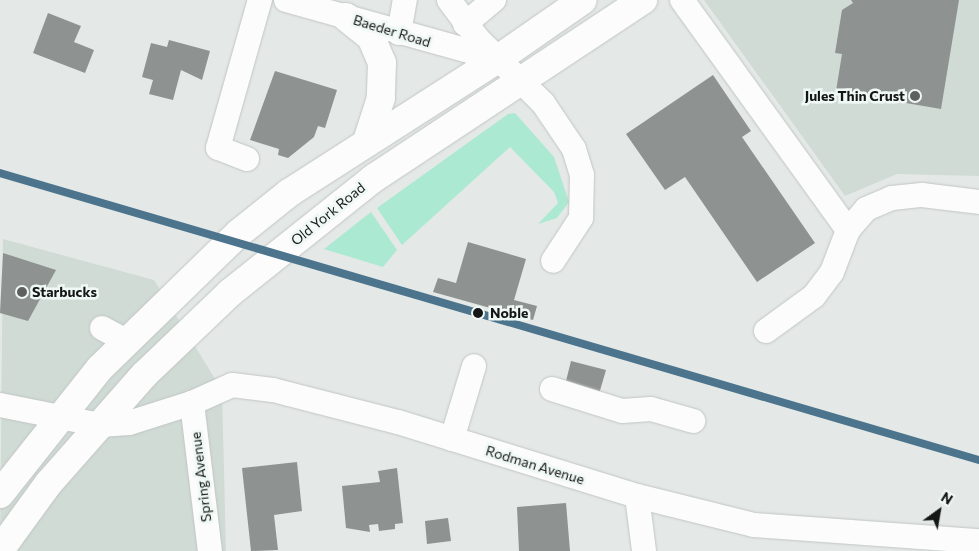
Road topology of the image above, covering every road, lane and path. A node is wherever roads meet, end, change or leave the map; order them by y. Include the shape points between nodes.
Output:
1 (260, 0) edge
2 (286, 0) edge
3 (405, 0) edge
4 (449, 0) edge
5 (494, 0) edge
6 (583, 0) edge
7 (643, 0) edge
8 (682, 0) edge
9 (346, 17) junction
10 (465, 24) junction
11 (399, 34) junction
12 (498, 59) junction
13 (522, 83) junction
14 (367, 141) junction
15 (247, 159) dead end
16 (979, 202) edge
17 (848, 230) junction
18 (553, 261) dead end
19 (102, 328) dead end
20 (766, 331) dead end
21 (126, 341) junction
22 (474, 366) dead end
23 (552, 389) dead end
24 (192, 403) junction
25 (0, 405) edge
26 (59, 416) junction
27 (693, 422) dead end
28 (100, 424) junction
29 (452, 439) junction
30 (0, 494) edge
31 (637, 496) junction
32 (979, 541) edge
33 (0, 550) edge
34 (210, 551) edge
35 (644, 551) edge

1 - 15 street via 218,148
2 - 9 street, Baeder Road
3 - 11 street
4 - 10 street
5 - 10 street
6 - 12 highway
7 - 13 highway, Old York Road
8 - 17 street
9 - 11 street, Baeder Road
9 - 14 highway via 371,37 382,63 381,98
10 - 12 street
11 - 12 street, Baeder Road
12 - 13 street
12 - 14 highway
13 - 18 street via 562,130 574,149 582,175 580,218
13 - 28 highway, Old York Road via 389,168 320,220 198,321
14 - 21 highway via 289,193 162,304
16 - 17 street via 922,195 892,198 866,209
17 - 20 street via 832,272 814,296
19 - 21 street
21 - 26 highway
22 - 29 street
23 - 27 street via 622,411 651,409
24 - 28 street, Rodman Avenue via 130,423
24 - 29 street, Rodman Avenue via 232,386 273,390
24 - 34 street, Spring Avenue
25 - 26 street, Rodman Avenue
26 - 28 street, Rodman Avenue
26 - 30 highway
28 - 33 highway, Old York Road via 48,484
29 - 31 street, Rodman Avenue
31 - 32 street, Rodman Avenue via 754,525
31 - 35 street

